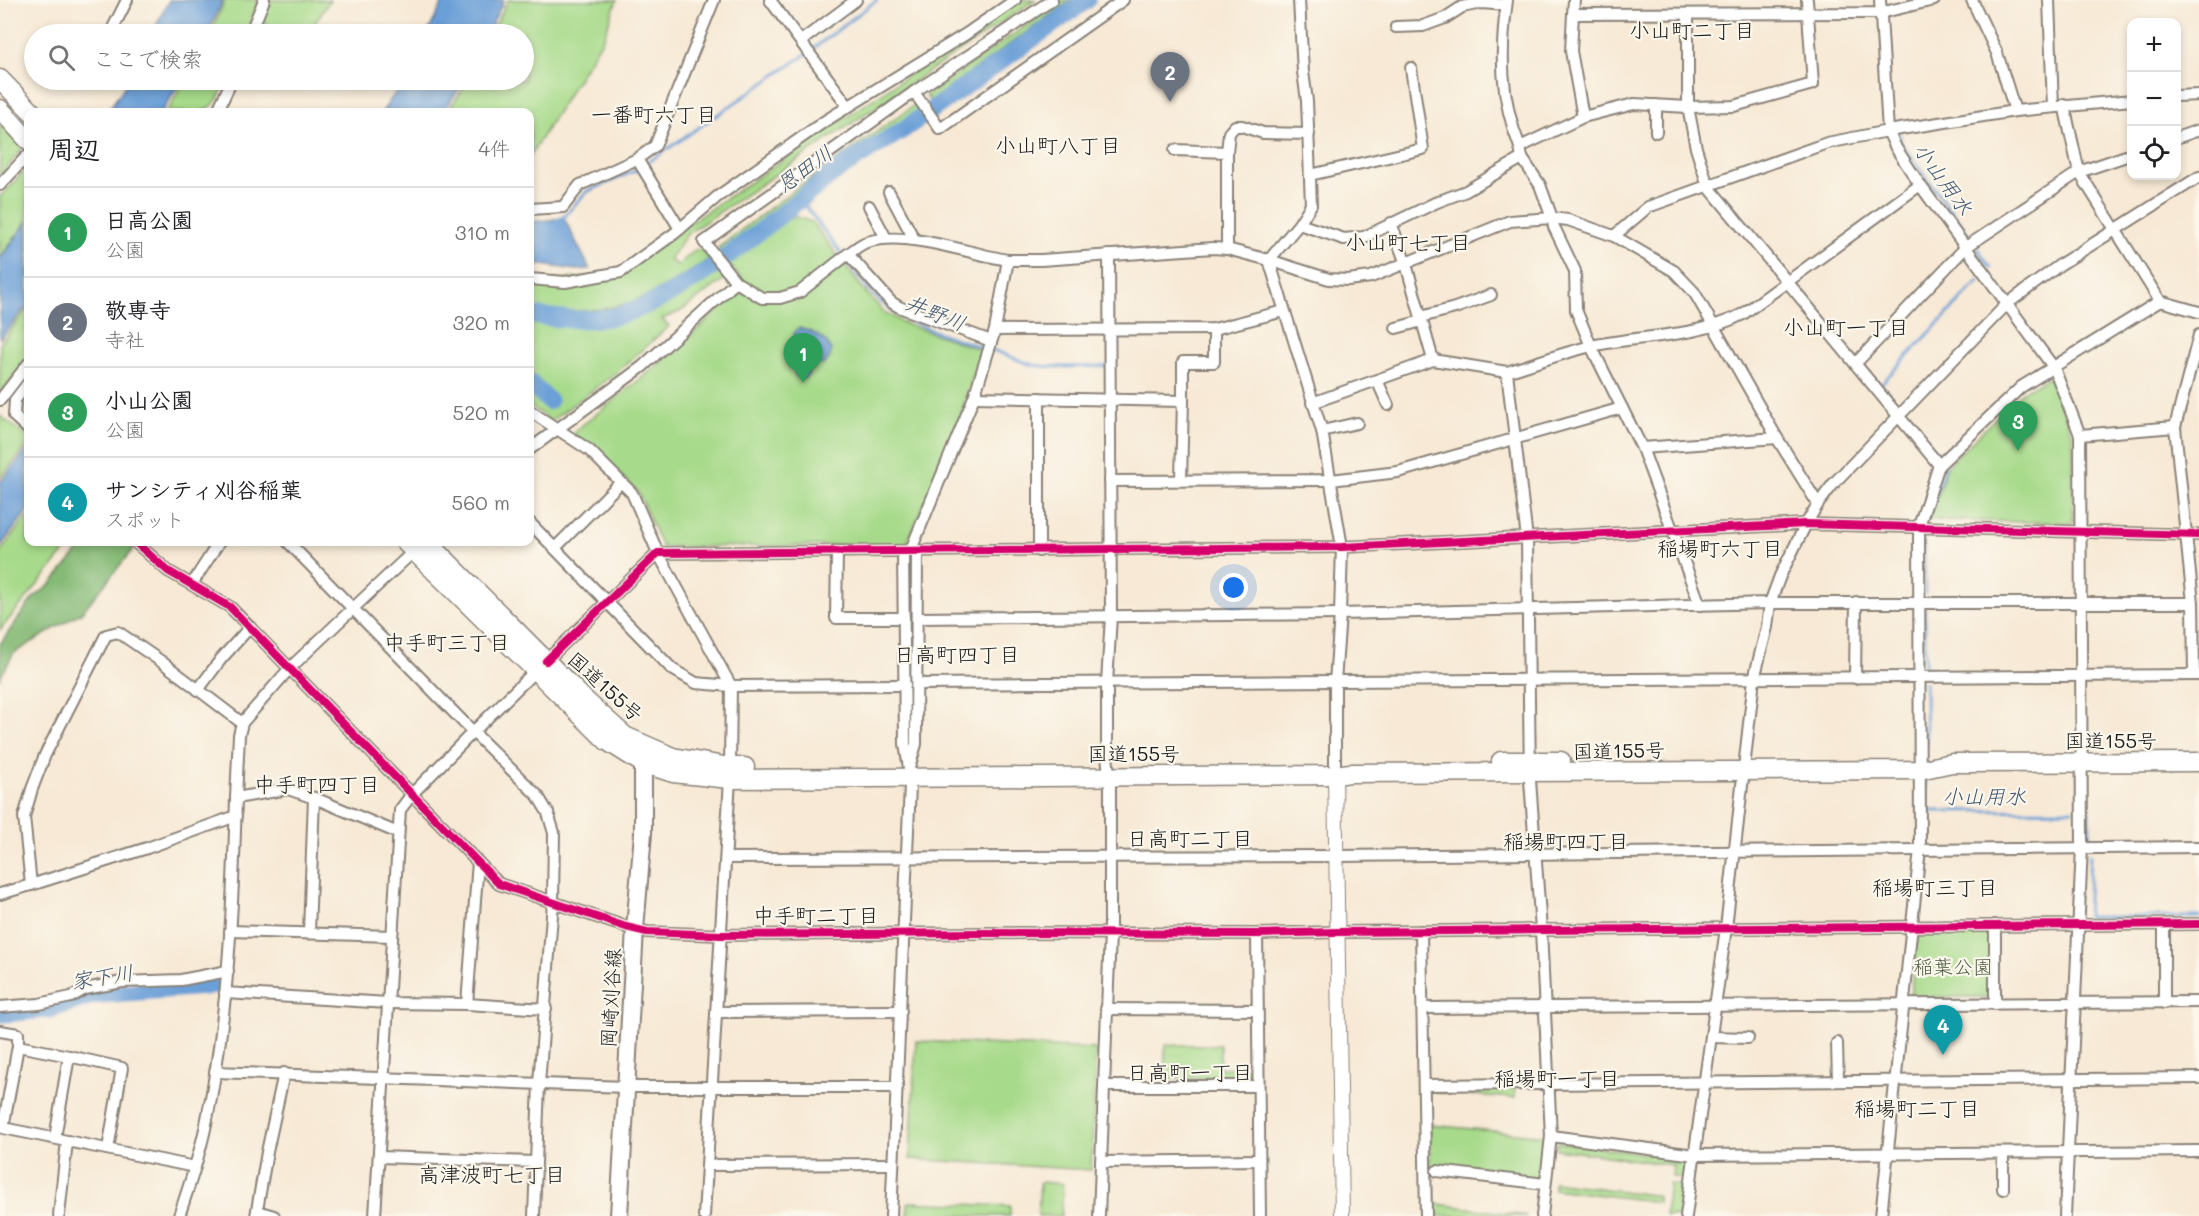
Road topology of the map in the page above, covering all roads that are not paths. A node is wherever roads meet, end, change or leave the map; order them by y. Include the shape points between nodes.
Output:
1 (127, 0) edge
2 (264, 0) edge
3 (714, 0) edge
4 (770, 0) edge
5 (856, 0) edge
6 (1015, 0) edge
7 (1052, 0) edge
8 (1123, 0) edge
9 (1299, 0) edge
10 (1574, 0) edge
11 (1807, 0) edge
12 (1880, 0) edge
13 (1934, 0) edge
14 (1972, 0) edge
15 (2049, 0) edge
16 (1507, 2) edge
17 (1880, 13) junction
18 (1573, 14) junction
19 (1808, 14) junction
20 (1688, 15) junction
21 (115, 24) edge
22 (254, 24) edge
23 (1396, 27) dead end
24 (804, 44) junction
25 (1411, 68) dead end
26 (0, 79) edge
27 (227, 90) edge
28 (914, 92) junction
29 (2199, 95) edge
30 (2181, 96) edge
31 (2127, 100) edge
32 (1656, 105) junction
33 (848, 106) junction
34 (2058, 106) junction
35 (1688, 107) junction
36 (28, 108) edge
37 (218, 108) edge
38 (0, 109) edge
39 (2015, 111) junction
40 (1583, 117) junction
41 (2199, 130) edge
42 (1888, 131) junction
43 (1656, 132) dead end
44 (1309, 134) junction
45 (2181, 136) edge
46 (24, 144) edge
47 (1175, 150) dead end
48 (24, 152) edge
49 (1227, 152) junction
50 (1521, 153) junction
51 (2127, 155) edge
52 (638, 160) junction
53 (2079, 172) junction
54 (1310, 175) junction
55 (2199, 177) edge
56 (0, 185) edge
57 (1920, 185) junction
58 (1708, 186) junction
59 (889, 192) dead end
60 (868, 206) dead end
61 (534, 209) edge
62 (1552, 218) junction
63 (1391, 223) junction
64 (1299, 224) junction
65 (680, 229) junction
66 (2116, 230) junction
67 (1614, 236) junction
68 (886, 238) junction
69 (914, 239) junction
70 (1965, 247) junction
71 (1227, 249) junction
72 (1109, 255) junction
73 (845, 256) junction
74 (1008, 260) junction
75 (1269, 260) junction
76 (1406, 264) junction
77 (734, 278) junction
78 (534, 279) edge
79 (1787, 281) junction
80 (1491, 295) dead end
81 (2160, 301) junction
82 (2007, 304) junction
83 (1284, 311) junction
84 (2199, 312) edge
85 (1421, 319) junction
86 (1713, 326) junction
87 (1396, 328) dead end
88 (1214, 329) junction
89 (994, 330) junction
90 (1109, 330) junction
91 (2199, 335) edge
92 (990, 346) junction
93 (1591, 346) junction
94 (1433, 360) junction
95 (1856, 363) junction
96 (2054, 368) junction
97 (24, 369) edge
98 (1507, 372) junction
99 (1377, 380) junction
100 (24, 388) edge
101 (974, 397) junction
102 (1039, 398) junction
103 (0, 400) edge
104 (1110, 400) junction
105 (1183, 401) junction
106 (1312, 403) junction
107 (1388, 405) dead end
108 (1622, 408) junction
109 (534, 414) edge
110 (1899, 417) junction
111 (1357, 423) dead end
112 (24, 425) edge
113 (2175, 427) junction
114 (556, 430) junction
115 (1322, 431) junction
116 (2080, 435) junction
117 (1777, 438) junction
118 (1516, 439) junction
119 (534, 446) edge
120 (1642, 448) junction
121 (1939, 465) junction
122 (1181, 480) junction
123 (1331, 480) junction
124 (1110, 481) junction
125 (620, 483) junction
126 (1818, 504) junction
127 (1806, 524) junction
128 (1919, 526) junction
129 (534, 527) edge
130 (1673, 531) junction
131 (2081, 532) junction
132 (2186, 534) junction
133 (2199, 535) edge
134 (1527, 539) junction
135 (140, 546) edge
136 (216, 546) edge
137 (292, 546) edge
138 (416, 546) edge
139 (420, 546) edge
140 (1342, 547) junction
141 (555, 548) junction
142 (1110, 550) junction
143 (910, 551) junction
144 (1039, 551) junction
145 (837, 552) junction
146 (658, 553) junction
147 (192, 584) junction
148 (228, 591) dead end
149 (219, 601) junction
150 (606, 602) junction
151 (1856, 602) junction
152 (1770, 603) junction
153 (1919, 603) junction
154 (2193, 603) junction
155 (2082, 604) junction
156 (1700, 605) junction
157 (353, 607) junction
158 (1529, 610) junction
159 (1340, 614) junction
160 (1111, 616) junction
161 (904, 618) junction
162 (917, 618) junction
163 (250, 627) junction
164 (541, 666) junction
165 (290, 668) junction
166 (2197, 674) edge
167 (2080, 675) junction
168 (1919, 676) junction
169 (1855, 678) junction
170 (1754, 679) junction
171 (1529, 680) junction
172 (1335, 682) junction
173 (1107, 683) junction
174 (917, 684) junction
175 (904, 685) junction
176 (731, 686) junction
177 (198, 690) junction
178 (242, 723) junction
179 (473, 732) junction
180 (642, 754) junction
181 (2199, 762) edge
182 (2082, 763) junction
183 (1919, 764) junction
184 (1744, 765) junction
185 (1530, 767) junction
186 (1108, 770) junction
187 (1335, 770) junction
188 (910, 772) junction
189 (730, 773) junction
190 (412, 794) junction
191 (236, 798) junction
192 (314, 798) junction
193 (236, 816) junction
194 (398, 833) junction
195 (2082, 847) junction
196 (2199, 847) edge
197 (1920, 849) junction
198 (1735, 851) junction
199 (1534, 853) junction
200 (1110, 855) junction
201 (1337, 856) junction
202 (907, 857) junction
203 (726, 858) junction
204 (477, 862) junction
205 (32, 885) junction
206 (0, 894) edge
207 (553, 902) junction
208 (2199, 924) edge
209 (1995, 925) junction
210 (2164, 925) junction
211 (2079, 926) junction
212 (1912, 927) junction
213 (1726, 928) junction
214 (635, 929) junction
215 (1541, 930) junction
216 (230, 931) junction
217 (1421, 931) junction
218 (309, 932) junction
219 (1338, 932) junction
220 (1110, 933) junction
221 (903, 934) junction
222 (1257, 934) junction
223 (392, 936) junction
224 (721, 936) junction
225 (228, 971) junction
226 (225, 993) junction
227 (2199, 1002) edge
228 (388, 1003) junction
229 (2075, 1003) junction
230 (2164, 1003) junction
231 (467, 1004) junction
232 (1904, 1004) junction
233 (1995, 1004) junction
234 (1715, 1005) junction
235 (0, 1007) edge
236 (1544, 1007) junction
237 (1423, 1008) junction
238 (546, 1009) junction
239 (1106, 1009) junction
240 (1257, 1010) junction
241 (901, 1011) junction
242 (717, 1012) junction
243 (0, 1031) edge
244 (1711, 1037) junction
245 (1748, 1038) dead end
246 (1838, 1043) dead end
247 (18, 1046) junction
248 (69, 1056) junction
249 (215, 1072) junction
250 (284, 1073) junction
251 (2199, 1078) edge
252 (384, 1079) junction
253 (2072, 1079) junction
254 (1838, 1081) junction
255 (1896, 1081) junction
256 (1705, 1082) junction
257 (1548, 1083) junction
258 (539, 1084) junction
259 (1424, 1085) junction
260 (897, 1086) junction
261 (1104, 1086) junction
262 (1257, 1086) junction
263 (626, 1087) junction
264 (711, 1088) junction
265 (2, 1127) edge
266 (1551, 1136) junction
267 (55, 1138) junction
268 (67, 1141) junction
269 (108, 1149) junction
270 (2199, 1151) edge
271 (2003, 1153) junction
272 (2067, 1153) junction
273 (1887, 1154) junction
274 (1695, 1155) junction
275 (379, 1158) junction
276 (1259, 1160) junction
277 (536, 1162) junction
278 (1101, 1162) junction
279 (893, 1164) junction
280 (708, 1165) junction
281 (195, 1167) junction
282 (1437, 1171) dead end
283 (1545, 1184) junction
284 (2003, 1189) dead end
285 (257, 1213) edge
286 (58, 1215) edge
287 (179, 1216) edge
288 (274, 1216) edge
289 (375, 1216) edge
290 (534, 1216) edge
291 (619, 1216) edge
292 (704, 1216) edge
293 (891, 1216) edge
294 (1099, 1216) edge
295 (1260, 1216) edge
296 (1342, 1216) edge
297 (1426, 1216) edge
298 (1542, 1216) edge
299 (1686, 1216) edge
300 (1881, 1216) edge
301 (2064, 1216) edge

1 - 21 street
2 - 22 street
3 - 52 street via 655,146
4 - 24 street
5 - 24 street
6 - 33 street
7 - 28 street
8 - 28 street via 940,129
9 - 44 street
10 - 18 street
11 - 19 street
12 - 17 street
13 - 17 street
14 - 39 street via 1997,53
15 - 34 street
16 - 23 street via 1462,7 1423,26
16 - 50 street via 1501,45 1505,103
17 - 19 street
17 - 42 street
18 - 20 street
18 - 40 street via 1571,51
19 - 20 street
19 - 35 street via 1813,84 1734,106
20 - 35 street
24 - 33 street
25 - 54 street via 1424,149
26 - 36 highway
27 - 37 street
28 - 77 street via 704,242
29 - 30 street
31 - 34 street
32 - 35 street
32 - 40 street via 1634,104
32 - 43 street
33 - 65 street via 717,197
34 - 39 street
34 - 53 street
35 - 58 street
38 - 46 highway
39 - 42 street
40 - 50 street
41 - 45 street
42 - 57 street
42 - 58 street via 1827,143
44 - 49 street via 1263,133 1235,126 1229,133
44 - 54 street
47 - 49 street
48 - 56 street
49 - 71 street
50 - 62 street
50 - 63 street via 1466,191
51 - 53 street
52 - 61 street via 580,185 563,207
52 - 65 street
53 - 66 street
53 - 70 street
54 - 64 street via 1311,205
55 - 66 street
57 - 70 street
57 - 79 street
58 - 67 street via 1648,207
58 - 79 street
59 - 69 street
60 - 68 street
62 - 67 street
62 - 76 street via 1510,221
62 - 93 street via 1575,271 1576,310
63 - 64 street via 1364,237 1344,239
63 - 76 street
64 - 75 street
65 - 78 street via 621,272 565,282
66 - 81 street
66 - 82 street
67 - 86 street via 1674,271 1694,292
68 - 69 street
68 - 73 street via 865,242
69 - 74 street
70 - 82 street
70 - 95 street
71 - 72 street
71 - 75 street
72 - 74 street
72 - 90 street
73 - 77 street via 800,292 780,298 762,298
73 - 92 street via 899,307
74 - 89 street
75 - 76 street via 1329,279 1348,280 1371,277
75 - 83 street
76 - 85 street
77 - 114 street via 642,367
79 - 86 street via 1743,314
79 - 95 street
80 - 85 street
81 - 84 street
81 - 96 street
82 - 96 street
82 - 110 street
83 - 88 street
83 - 106 street
85 - 87 street
85 - 94 street
86 - 93 street
86 - 117 street
88 - 90 street
88 - 105 street via 1214,362 1183,362
89 - 90 street
89 - 92 street
90 - 104 street
91 - 113 street
92 - 101 street
93 - 98 street
93 - 108 street
94 - 98 street
94 - 99 street
95 - 110 street
96 - 116 street
96 - 121 street via 2020,387
97 - 103 street
98 - 118 street
99 - 106 street
99 - 107 street
100 - 112 street via 15,400 14,416
101 - 102 street
101 - 143 street
102 - 104 street
102 - 144 street
104 - 105 street
104 - 124 street
105 - 122 street
106 - 115 street
108 - 118 street
108 - 120 street
109 - 114 street
110 - 121 street
110 - 126 street
111 - 115 street
113 - 116 street
113 - 132 street
114 - 119 street
114 - 125 street via 589,450
115 - 123 street
116 - 131 street
117 - 120 street
117 - 126 street
118 - 123 street via 1398,472
118 - 134 street
120 - 130 street
121 - 128 street
122 - 123 street
122 - 124 street
123 - 140 street
124 - 142 street
125 - 141 street
125 - 146 street via 632,494
126 - 127 street
127 - 128 street
127 - 130 street
127 - 152 street
128 - 131 street
128 - 153 street
129 - 141 street
130 - 134 street
130 - 156 street
131 - 132 street
131 - 155 street
132 - 133 street
132 - 154 street
134 - 140 street
134 - 158 street
135 - 147 street via 168,571
136 - 147 street
137 - 157 street
138 - 157 street
139 - 164 highway, 国道155号
140 - 142 street
140 - 159 street
141 - 150 street
142 - 144 street
142 - 160 street
143 - 144 street
143 - 145 street
143 - 161 street
143 - 162 street
145 - 146 street
145 - 161 street via 836,618
146 - 150 street
146 - 176 street
147 - 149 street
148 - 149 street
149 - 163 street
150 - 164 street
150 - 176 street via 672,669 696,683
151 - 152 street
151 - 153 street
151 - 169 street
152 - 156 street
152 - 170 street
153 - 155 street
153 - 168 street
154 - 155 street
154 - 166 street
155 - 167 street
156 - 158 street
157 - 165 street
157 - 179 street
158 - 159 street
158 - 171 street
159 - 160 street
159 - 172 street
160 - 162 street
160 - 173 street
161 - 175 street
162 - 174 street
163 - 165 street
163 - 177 street
164 - 179 street
164 - 180 highway, 国道155号 via 607,741
165 - 178 street
165 - 190 street
166 - 167 street
167 - 168 street
167 - 182 street
168 - 169 street
168 - 183 street
169 - 170 street
170 - 171 street
170 - 184 street
171 - 172 street
171 - 185 street
172 - 173 street
172 - 187 street
173 - 174 street
173 - 186 street
174 - 188 street via 916,744
175 - 176 street
175 - 188 street via 905,747
176 - 189 street
177 - 178 street
177 - 205 street via 118,632 106,635 45,755 32,789 24,817
178 - 191 street
179 - 190 street
179 - 207 street via 538,796 548,813 554,833
180 - 189 highway, 国道155号 via 673,773
180 - 214 main road, 岡崎刈谷線 via 643,833
181 - 182 highway, 国道155号
182 - 183 highway, 国道155号
182 - 195 street
183 - 184 highway, 国道155号
183 - 197 street
184 - 185 highway, 国道155号
184 - 198 street
185 - 187 highway, 国道155号 via 1350,773
185 - 199 street
186 - 187 highway, 国道155号
186 - 188 highway, 国道155号
186 - 200 street
187 - 201 street
188 - 189 highway, 国道155号
188 - 202 street
189 - 203 street
190 - 194 street via 400,810
190 - 204 street
191 - 192 street via 288,789
191 - 193 street
192 - 194 street
192 - 218 street
193 - 205 street
193 - 216 street
194 - 223 street
195 - 196 street
195 - 197 street
195 - 211 street
197 - 198 street
197 - 212 street
198 - 199 street
198 - 213 street
199 - 201 street
199 - 215 street
200 - 201 street
200 - 202 street
200 - 220 street
201 - 219 street
202 - 203 street
202 - 221 street
203 - 224 street
204 - 207 street via 499,884
204 - 231 street
205 - 206 street
207 - 214 street
207 - 238 street
208 - 210 street
209 - 211 street
209 - 212 street
209 - 233 street
210 - 211 street
210 - 230 street
211 - 229 street
212 - 213 street
212 - 232 street
213 - 215 street
213 - 234 street
214 - 224 street
214 - 263 main road, 岡崎刈谷線
215 - 217 street
215 - 236 street
216 - 218 street
216 - 225 street
217 - 219 street
217 - 237 street
218 - 223 street
219 - 222 street
219 - 296 street
220 - 221 street
220 - 222 street
220 - 239 street
221 - 224 street
221 - 241 street
222 - 240 street
223 - 228 street
224 - 242 street
225 - 226 street
225 - 235 street via 181,980 122,982 39,1004
226 - 228 street
226 - 249 street
227 - 230 street
228 - 231 street
228 - 252 street
229 - 230 street
229 - 233 street
229 - 253 street
231 - 238 street
232 - 233 street
232 - 234 street
232 - 255 street
234 - 236 street
234 - 244 street
236 - 237 street
236 - 257 street
237 - 259 street
238 - 258 street
239 - 240 street
239 - 261 street
240 - 262 street
241 - 242 street
241 - 260 street
242 - 264 street
243 - 247 street via 18,1034
244 - 245 street
244 - 256 street
246 - 254 street
247 - 248 street
247 - 265 street
248 - 267 street
248 - 269 street via 122,1068
249 - 250 street
249 - 281 street
250 - 252 street
250 - 285 street
251 - 253 street
252 - 258 street
252 - 275 street
253 - 255 street
253 - 272 street
254 - 255 street
254 - 256 street
255 - 273 street
256 - 257 street
256 - 274 street
257 - 259 street
257 - 266 street
258 - 263 street
258 - 277 street
259 - 297 street
260 - 264 street
260 - 279 street
261 - 262 street
261 - 278 street
262 - 276 street
263 - 264 street
263 - 291 main road, 岡崎刈谷線
264 - 280 street
265 - 267 street
266 - 274 street
266 - 283 street
267 - 268 street
268 - 269 street
268 - 286 street
269 - 281 street
270 - 272 street
271 - 272 street
271 - 273 street
271 - 284 street
272 - 301 street
273 - 274 street
273 - 300 street
274 - 299 street
275 - 277 street
275 - 289 street
276 - 278 street
276 - 295 street
277 - 290 street
278 - 294 street
279 - 280 street
279 - 293 street
280 - 292 street
281 - 287 street
282 - 283 street
283 - 298 street
285 - 288 street

